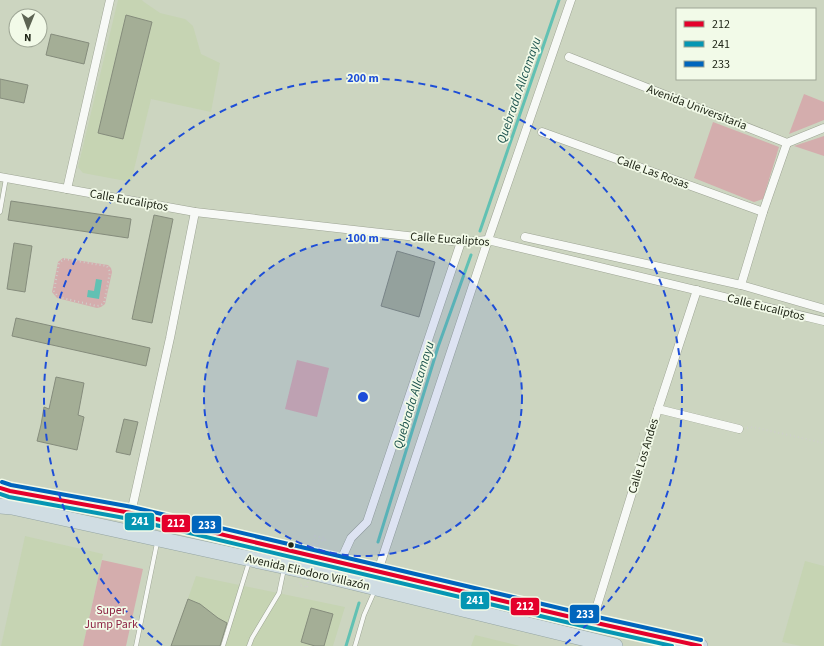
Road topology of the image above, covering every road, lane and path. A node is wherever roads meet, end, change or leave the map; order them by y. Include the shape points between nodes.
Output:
1 (110, 0) edge
2 (571, 0) edge
3 (569, 57) dead end
4 (824, 128) edge
5 (542, 132) dead end
6 (787, 143) junction
7 (3, 177) edge
8 (67, 189) junction
9 (0, 212) edge
10 (195, 212) junction
11 (764, 212) junction
12 (525, 237) dead end
13 (488, 240) junction
14 (461, 242) junction
15 (741, 285) junction
16 (697, 290) junction
17 (97, 306) joint
18 (824, 309) edge
19 (824, 321) edge
20 (658, 409) junction
21 (739, 428) joint
22 (824, 443) edge
23 (0, 488) edge
24 (0, 506) edge
25 (131, 513) junction
26 (315, 536) dead end
27 (158, 538) junction
28 (250, 558) junction
29 (340, 562) junction
30 (285, 567) junction
31 (378, 571) junction
32 (307, 587) dead end
33 (376, 588) junction
34 (592, 622) junction
35 (136, 646) edge
36 (223, 646) edge
37 (249, 646) edge
38 (355, 646) edge
39 (610, 646) edge
40 (700, 646) edge

1 - 8 street
2 - 13 street
3 - 6 street, Avenida Universitaria
4 - 6 street
5 - 11 street, Calle Las Rosas
6 - 11 street
7 - 8 street, Calle Eucaliptos
7 - 9 lane
8 - 10 street, Calle Eucaliptos
10 - 14 street, Calle Eucaliptos
10 - 25 street
11 - 15 street
12 - 15 street, Calle Eucaliptos
13 - 14 street, Calle Eucaliptos
13 - 16 street, Calle Eucaliptos
13 - 31 street
14 - 29 street via 367,522 351,538
15 - 18 street, Calle Eucaliptos
16 - 19 street, Calle Eucaliptos
16 - 20 street, Calle Los Andes
17 - 17 path via 56,295 54,291 61,261 64,259 107,266 110,272 104,303
20 - 21 street
20 - 34 street, Calle Los Andes
21 - 22 path via 753,427
23 - 25 highway, Avenida Eliodoro Villazón
24 - 27 highway, Avenida Eliodoro Villazón
25 - 29 highway, Avenida Eliodoro Villazón
26 - 32 path, bridge via 325,538 325,541 318,540
27 - 28 highway, Avenida Eliodoro Villazón
27 - 35 lane
28 - 30 highway, Avenida Eliodoro Villazón
28 - 36 lane
29 - 31 highway, Avenida Eliodoro Villazón
30 - 33 highway, Avenida Eliodoro Villazón
30 - 37 lane via 279,593
31 - 34 highway, Avenida Eliodoro Villazón
33 - 38 lane via 364,615
33 - 39 highway, Avenida Eliodoro Villazón
34 - 40 highway, Avenida Eliodoro Villazón

